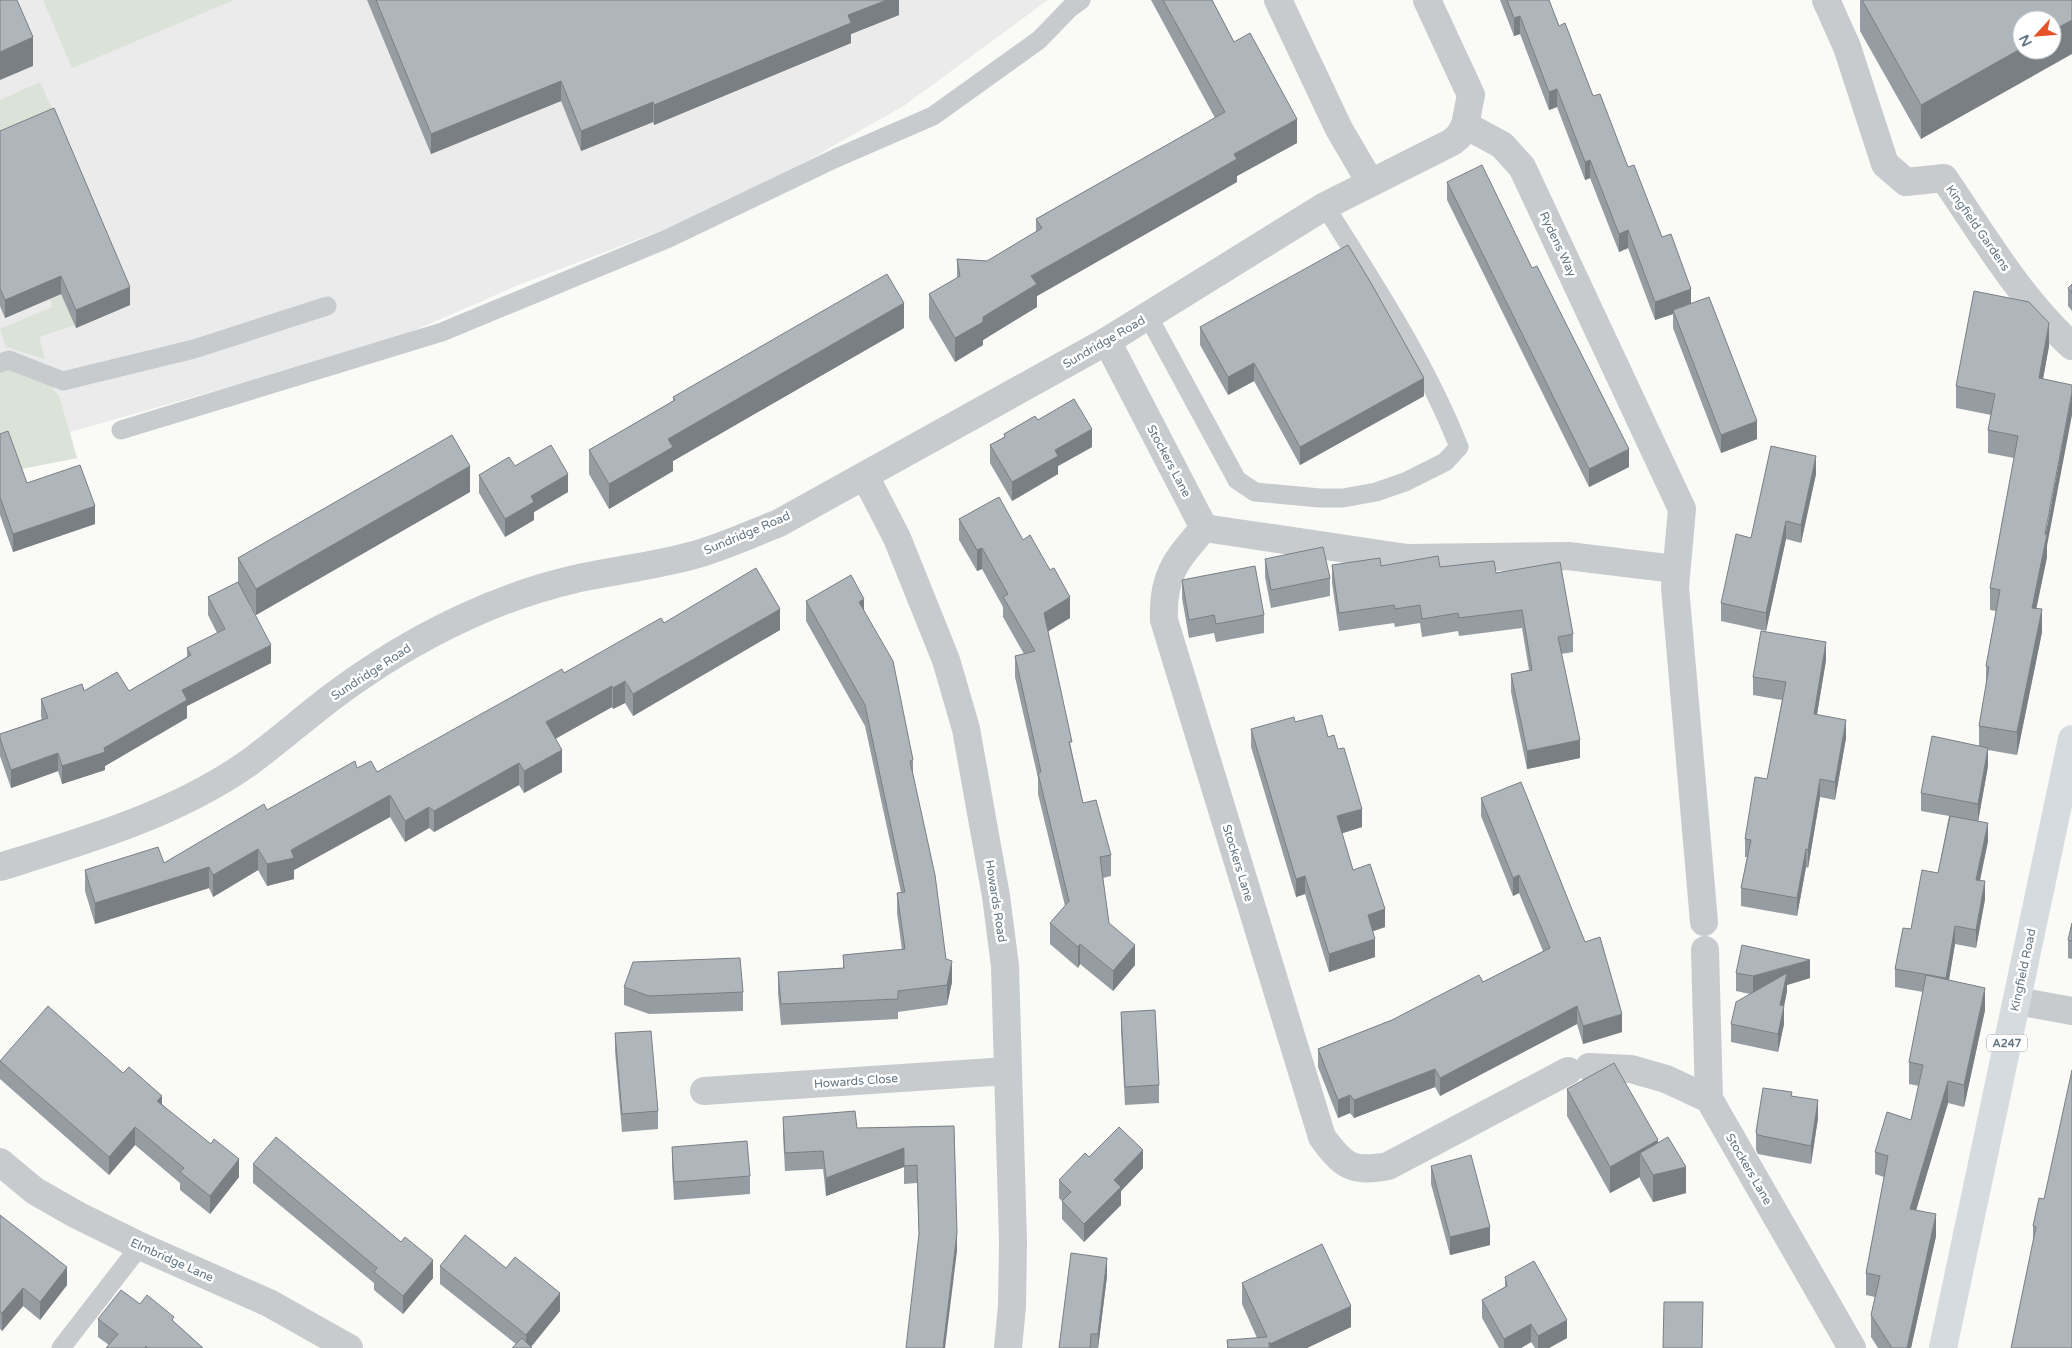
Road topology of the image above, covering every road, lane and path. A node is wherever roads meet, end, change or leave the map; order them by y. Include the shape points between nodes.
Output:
1 (1081, 0) edge
2 (1278, 0) edge
3 (1427, 0) edge
4 (1826, 0) edge
5 (1464, 125) junction
6 (1370, 182) junction
7 (1325, 206) junction
8 (327, 306) dead end
9 (1148, 316) junction
10 (1107, 341) junction
11 (2072, 346) edge
12 (0, 363) edge
13 (121, 430) dead end
14 (865, 476) junction
15 (1204, 528) junction
16 (1675, 569) junction
17 (2072, 739) edge
18 (2069, 775) edge
19 (0, 867) edge
20 (1704, 922) dead end
21 (1705, 950) dead end
22 (2016, 1001) junction
23 (2072, 1010) edge
24 (1007, 1070) junction
25 (704, 1091) dead end
26 (1709, 1099) junction
27 (0, 1162) edge
28 (140, 1246) junction
29 (60, 1348) edge
30 (349, 1348) edge
31 (1008, 1348) edge
32 (1852, 1348) edge
33 (1943, 1348) edge

1 - 13 lane via 1040,40 932,116 669,238 442,332
2 - 6 street
3 - 5 street via 1472,95
4 - 11 street, Kingfield Gardens via 1848,47 1885,164 1906,182 1944,178 2010,273
5 - 6 street, Sundridge Road via 1452,142
5 - 16 street, Rydens Way via 1502,145 1522,167 1682,509
6 - 7 street, Sundridge Road
7 - 9 street, Sundridge Road
7 - 9 lane via 1402,328 1446,414 1459,447 1445,462 1405,482 1343,498 1255,492 1237,480
8 - 12 lane via 194,348 63,381 9,360
9 - 10 street, Sundridge Road
10 - 14 street, Sundridge Road
10 - 15 street, Stockers Lane
14 - 19 street, Sundridge Road via 779,522 734,541 686,557 575,579 497,603 460,619 373,668 246,764 206,789 120,827
14 - 24 street, Howards Road via 897,538 922,599 946,660 966,729 1005,966
15 - 16 street via 1407,558 1568,556
15 - 26 street, Stockers Lane via 1169,574 1163,599 1164,620 1322,1137 1337,1157 1352,1166 1369,1169 1388,1166 1578,1069 1631,1069 1666,1079
16 - 20 street
17 - 18 main road, Kingfield Road / A247
18 - 22 main road, Kingfield Road / A247
21 - 26 street
22 - 23 street
22 - 33 main road, Kingfield Road / A247
24 - 25 street, Howards Close
24 - 31 street, Howards Road via 1013,1241
26 - 32 street, Stockers Lane
27 - 28 street, Elmbridge Lane via 35,1191
28 - 29 lane
28 - 30 street, Elmbridge Lane via 268,1303

